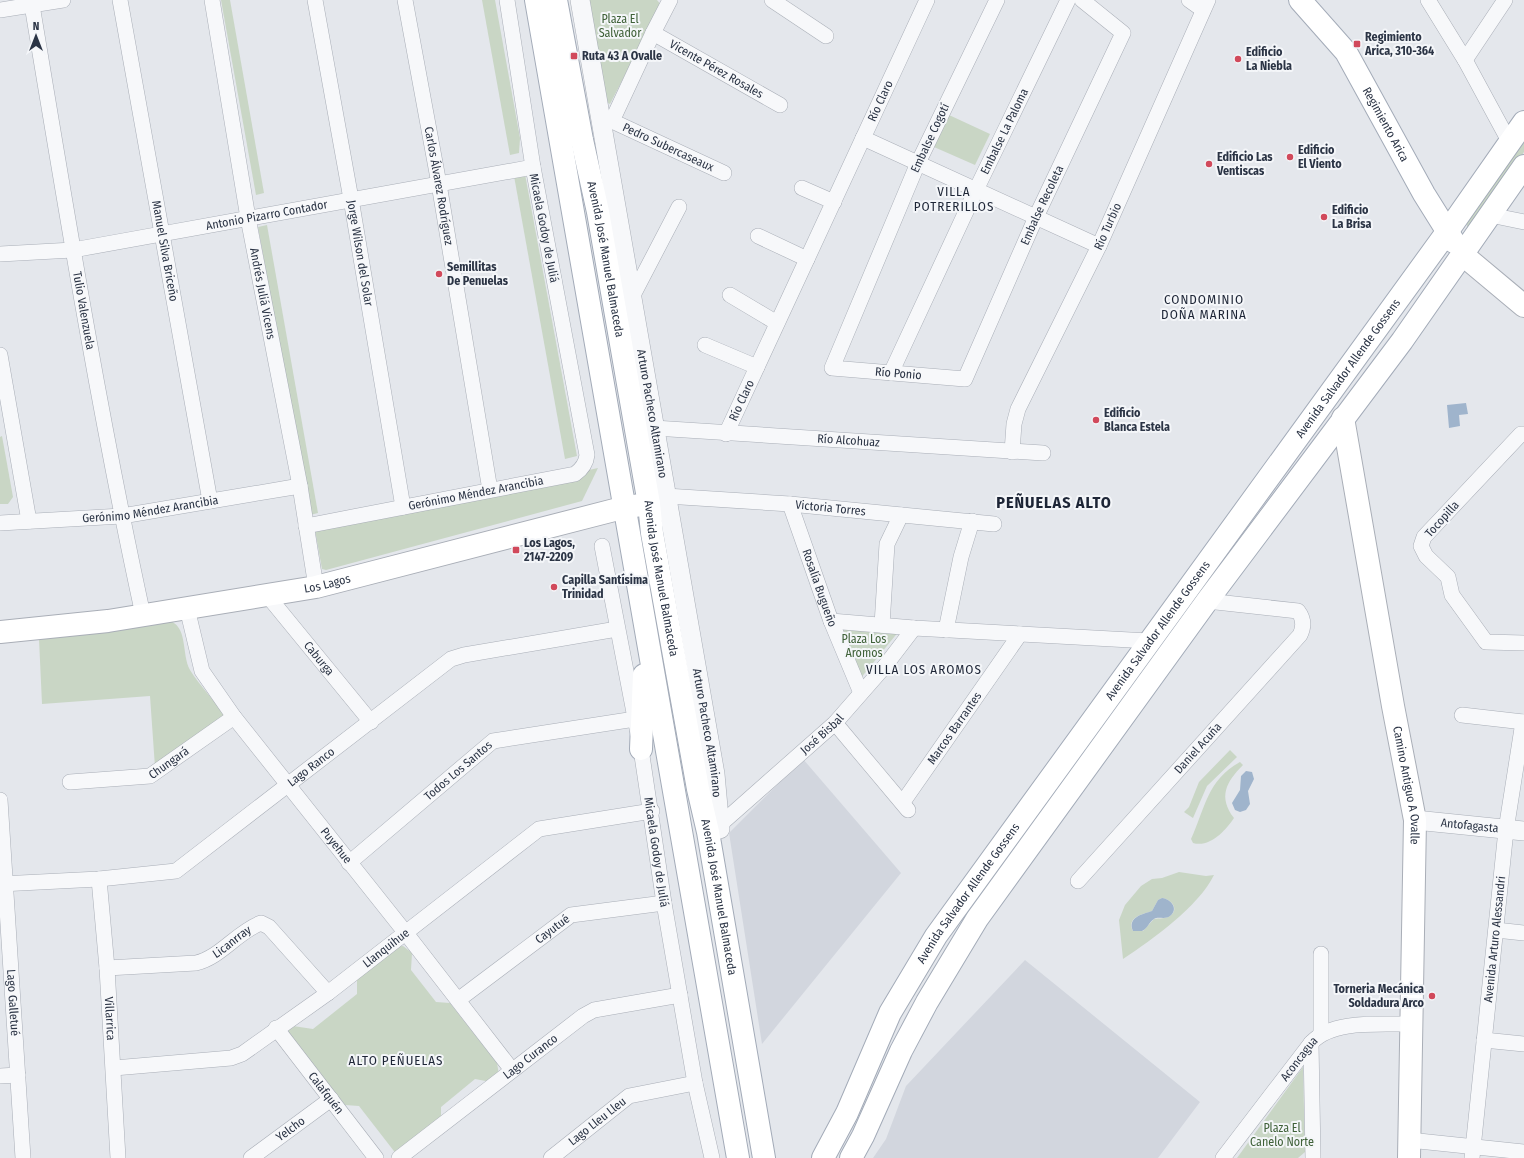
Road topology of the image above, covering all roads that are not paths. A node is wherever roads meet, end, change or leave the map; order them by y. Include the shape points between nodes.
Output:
1 (63, 0) edge
2 (120, 0) edge
3 (212, 0) edge
4 (315, 0) edge
5 (405, 0) edge
6 (507, 0) edge
7 (536, 0) edge
8 (556, 0) edge
9 (580, 0) edge
10 (772, 0) edge
11 (927, 0) edge
12 (997, 0) edge
13 (1068, 0) edge
14 (1082, 0) edge
15 (1189, 0) edge
16 (1428, 0) edge
17 (1505, 0) edge
18 (668, 1) edge
19 (1305, 1) edge
20 (32, 5) junction
21 (1205, 5) edge
22 (0, 10) edge
23 (653, 33) junction
24 (826, 36) dead end
25 (1465, 60) junction
26 (780, 104) dead end
27 (605, 118) junction
28 (1524, 122) edge
29 (863, 138) junction
30 (1510, 143) junction
31 (918, 163) junction
32 (1524, 166) edge
33 (533, 167) junction
34 (724, 173) dead end
35 (439, 184) junction
36 (802, 188) dead end
37 (976, 190) junction
38 (351, 199) junction
39 (834, 202) junction
40 (679, 207) dead end
41 (1490, 215) junction
42 (1036, 217) junction
43 (248, 218) junction
44 (1524, 222) edge
45 (1447, 232) junction
46 (162, 234) junction
47 (758, 236) dead end
48 (1099, 246) junction
49 (73, 250) junction
50 (0, 254) edge
51 (1463, 255) junction
52 (807, 259) junction
53 (730, 295) dead end
54 (631, 299) junction
55 (1524, 306) edge
56 (777, 323) junction
57 (705, 345) dead end
58 (0, 355) edge
59 (757, 367) junction
60 (832, 368) joint
61 (891, 373) junction
62 (965, 379) joint
63 (1343, 418) junction
64 (654, 428) junction
65 (726, 434) junction
66 (1524, 434) edge
67 (1012, 452) junction
68 (1043, 453) dead end
69 (587, 455) joint
70 (300, 486) junction
71 (490, 490) junction
72 (658, 500) junction
73 (210, 501) junction
74 (790, 504) junction
75 (403, 507) junction
76 (626, 507) junction
77 (901, 515) junction
78 (122, 516) junction
79 (29, 521) junction
80 (972, 521) junction
81 (0, 523) edge
82 (994, 524) dead end
83 (306, 526) junction
84 (602, 546) dead end
85 (316, 587) junction
86 (267, 596) junction
87 (1207, 601) junction
88 (187, 608) junction
89 (143, 615) junction
90 (831, 621) junction
91 (882, 625) junction
92 (914, 628) junction
93 (617, 629) junction
94 (946, 630) junction
95 (0, 632) edge
96 (1020, 634) junction
97 (1149, 641) junction
98 (1524, 643) edge
99 (648, 646) junction
100 (861, 693) junction
101 (1462, 714) dead end
102 (234, 716) junction
103 (635, 718) junction
104 (371, 722) junction
105 (1524, 722) edge
106 (835, 723) junction
107 (641, 749) junction
108 (671, 776) junction
109 (70, 782) dead end
110 (288, 786) junction
111 (0, 800) edge
112 (652, 811) junction
113 (1415, 820) junction
114 (1515, 830) edge
115 (714, 831) junction
116 (1, 837) edge
117 (350, 863) junction
118 (99, 879) junction
119 (1078, 881) dead end
120 (3, 883) edge
121 (664, 903) junction
122 (1496, 930) junction
123 (405, 932) junction
124 (1524, 933) edge
125 (1321, 954) dead end
126 (107, 968) junction
127 (6, 975) edge
128 (328, 993) junction
129 (680, 996) junction
130 (458, 1000) junction
131 (1411, 1024) junction
132 (276, 1028) junction
133 (1316, 1039) junction
134 (1484, 1040) junction
135 (1524, 1044) edge
136 (114, 1068) junction
137 (512, 1070) junction
138 (18, 1075) junction
139 (0, 1076) edge
140 (695, 1083) junction
141 (331, 1099) junction
142 (870, 1121) junction
143 (1409, 1149) edge
144 (1524, 1152) edge
145 (1473, 1153) edge
146 (708, 1156) edge
147 (737, 1156) edge
148 (23, 1158) edge
149 (118, 1158) edge
150 (251, 1158) edge
151 (376, 1158) edge
152 (399, 1158) edge
153 (551, 1158) edge
154 (764, 1158) edge
155 (823, 1158) edge
156 (851, 1158) edge
157 (858, 1158) edge
158 (1223, 1158) edge
159 (1313, 1158) edge

1 - 20 street
2 - 46 street, Manuel Silva Briceño
3 - 43 street, Andrés Juliá Vicens
4 - 38 street, Jorge Wilson del Solar
5 - 35 street, Carlos Álvarez Rodríguez
6 - 33 street, Micaela Godoy de Juliá
7 - 76 main road, Avenida José Manuel Balmaceda
8 - 72 main road, Avenida José Manuel Balmaceda via 582,140
9 - 27 street, Arturo Pacheco Altamirano via 595,81
10 - 24 street
11 - 29 street, Río Claro
12 - 31 street, Embalse Cogotí
13 - 37 street, Embalse La Paloma
14 - 42 street, Embalse Recoleta via 1123,33
15 - 21 street
16 - 25 street
17 - 25 street
18 - 23 street
19 - 45 main road, Regimiento Arica via 1350,58
20 - 22 street
20 - 49 street, Tulio Valenzuela
21 - 48 street, Río Turbio
23 - 26 street, Vicente Pérez Rosales
23 - 27 street
25 - 30 street
27 - 34 street, Pedro Subercaseaux
27 - 54 street, Arturo Pacheco Altamirano
28 - 30 main road, Avenida Salvador Allende Gossens
29 - 31 street
29 - 39 street, Río Claro
30 - 45 main road, Avenida Salvador Allende Gossens
31 - 37 street
31 - 60 street, Embalse Cogotí
32 - 41 main road, Avenida Salvador Allende Gossens
33 - 35 street, Antonio Pizarro Contador
33 - 69 street, Micaela Godoy de Juliá
35 - 38 street, Antonio Pizarro Contador
35 - 71 street, Carlos Álvarez Rodríguez
36 - 39 street
37 - 42 street
37 - 61 street, Embalse La Paloma
38 - 43 street, Antonio Pizarro Contador
38 - 75 street, Jorge Wilson del Solar
39 - 52 street, Río Claro
40 - 54 street
41 - 44 street
41 - 51 main road, Avenida Salvador Allende Gossens
42 - 48 street
42 - 62 street, Embalse Recoleta
43 - 46 street, Antonio Pizarro Contador
43 - 70 street, Andrés Juliá Vicens
45 - 51 main road, Regimiento Arica
45 - 97 main road, Avenida Salvador Allende Gossens
46 - 49 street, Antonio Pizarro Contador
46 - 73 street, Manuel Silva Briceño
47 - 52 street
48 - 67 street, Río Turbio via 1018,409
49 - 50 street, Antonio Pizarro Contador
49 - 78 street, Tulio Valenzuela
51 - 55 main road, Regimiento Arica
51 - 63 main road, Avenida Salvador Allende Gossens
52 - 56 street, Río Claro
53 - 56 street
54 - 64 street, Arturo Pacheco Altamirano
56 - 59 street, Río Claro
57 - 59 street, Río Claro
58 - 79 street
59 - 65 street, Río Claro
60 - 61 street, Río Ponio
61 - 62 street, Río Ponio
63 - 87 main road, Avenida Salvador Allende Gossens
63 - 113 main road, Camino Antiguo A Ovalle
64 - 65 street, Río Alcohuaz
64 - 72 street, Arturo Pacheco Altamirano
65 - 67 street, Río Alcohuaz
66 - 98 street, Tocopilla via 1521,434 1424,538 1421,546 1426,556 1448,576 1452,595 1486,642
67 - 68 street, Río Alcohuaz
69 - 71 street, Gerónimo Méndez Arancibia via 584,466 575,474
70 - 73 street, Gerónimo Méndez Arancibia
70 - 83 street, Andrés Juliá Vicens
71 - 75 street, Gerónimo Méndez Arancibia
72 - 74 street, Victoria Torres
72 - 76 main road, Los Lagos
72 - 115 main road, Avenida José Manuel Balmaceda via 652,533 698,789
73 - 78 street, Gerónimo Méndez Arancibia
74 - 77 street, Victoria Torres
74 - 90 street, Rosalía Bugueño
75 - 83 street, Gerónimo Méndez Arancibia
76 - 85 main road, Los Lagos
76 - 99 main road, Avenida José Manuel Balmaceda
77 - 80 street, Victoria Torres
77 - 91 street via 887,544
78 - 79 street, Gerónimo Méndez Arancibia
78 - 89 street, Tulio Valenzuela
79 - 81 street, Gerónimo Méndez Arancibia
80 - 82 street, Victoria Torres
80 - 94 street via 961,557
83 - 85 street, Andrés Juliá Vicens
84 - 93 street, Micaela Godoy de Juliá
85 - 86 main road, Los Lagos
86 - 88 main road, Los Lagos
86 - 104 street, Caburga
87 - 119 street, Daniel Acuña via 1298,611 1303,623 1300,635
87 - 142 main road, Avenida Salvador Allende Gossens via 959,947 901,1051
88 - 89 main road, Los Lagos
88 - 102 street, Puyehue via 202,672
89 - 95 main road, Los Lagos
90 - 91 street
90 - 100 street, Rosalía Bugueño
91 - 92 street
92 - 94 street
92 - 100 street, José Bisbal
93 - 103 street, Micaela Godoy de Juliá
93 - 104 street, Lago Ranco via 451,659
94 - 96 street
96 - 97 street
96 - 106 street, Marcos Barrantes via 906,806
97 - 155 main road, Avenida Salvador Allende Gossens via 923,956 890,1013 847,1113
99 - 107 main road via 644,663
99 - 108 main road, Avenida José Manuel Balmaceda
100 - 106 street, José Bisbal
101 - 105 street
102 - 109 street, Chungará via 150,776
102 - 110 street, Puyehue
103 - 107 street, Micaela Godoy de Juliá
103 - 117 street, Todos Los Santos via 493,741
104 - 110 street, Lago Ranco
105 - 114 street, Avenida Arturo Alessandri
106 - 115 street, José Bisbal
107 - 112 street, Micaela Godoy de Juliá
108 - 115 main road via 689,823 697,830
108 - 147 main road, Avenida José Manuel Balmaceda
110 - 117 street, Puyehue
110 - 118 street, Lago Ranco via 176,871
111 - 116 street, Lago Galletué
112 - 121 street, Micaela Godoy de Juliá
112 - 123 street, Llanquihue via 539,829
113 - 114 street, Antofagasta
113 - 131 main road, Camino Antiguo A Ovalle
114 - 122 street, Avenida Arturo Alessandri
115 - 154 main road, Avenida José Manuel Balmaceda via 717,885
116 - 120 street, Lago Galletué
117 - 123 street, Puyehue
118 - 120 street, Lago Ranco
118 - 126 street, Villarrica
120 - 127 street, Lago Galletué
121 - 129 street, Micaela Godoy de Juliá
121 - 130 street, Cayutué via 571,914
122 - 124 street
122 - 134 street, Avenida Arturo Alessandri
123 - 128 street, Llanquihue
123 - 130 street, Puyehue
125 - 133 street
126 - 128 street, Licanrray via 207,961 261,923 269,927
126 - 136 street, Villarrica
127 - 138 street, Lago Galletué
128 - 132 street, Llanquihue
129 - 137 street, Lago Curanco via 594,1010
129 - 140 street, Micaela Godoy de Juliá
130 - 137 street, Puyehue
131 - 133 street, Aconcagua via 1338,1028
131 - 143 main road, Camino Antiguo A Ovalle
132 - 136 street, Llanquihue via 242,1054 231,1058
132 - 141 street, Calafquén
133 - 158 street, Aconcagua
133 - 159 street
134 - 135 street
134 - 145 street, Avenida Arturo Alessandri
136 - 149 street, Villarrica
137 - 152 street, Lago Curanco
138 - 139 street
138 - 148 street, Lago Galletué
140 - 146 street, Micaela Godoy de Juliá
140 - 153 street, Lago Lleu Lleu via 630,1096
141 - 150 street, Yelcho
141 - 151 street, Calafquén
142 - 156 main road, Avenida Salvador Allende Gossens
142 - 157 main road
143 - 145 street
144 - 145 street

